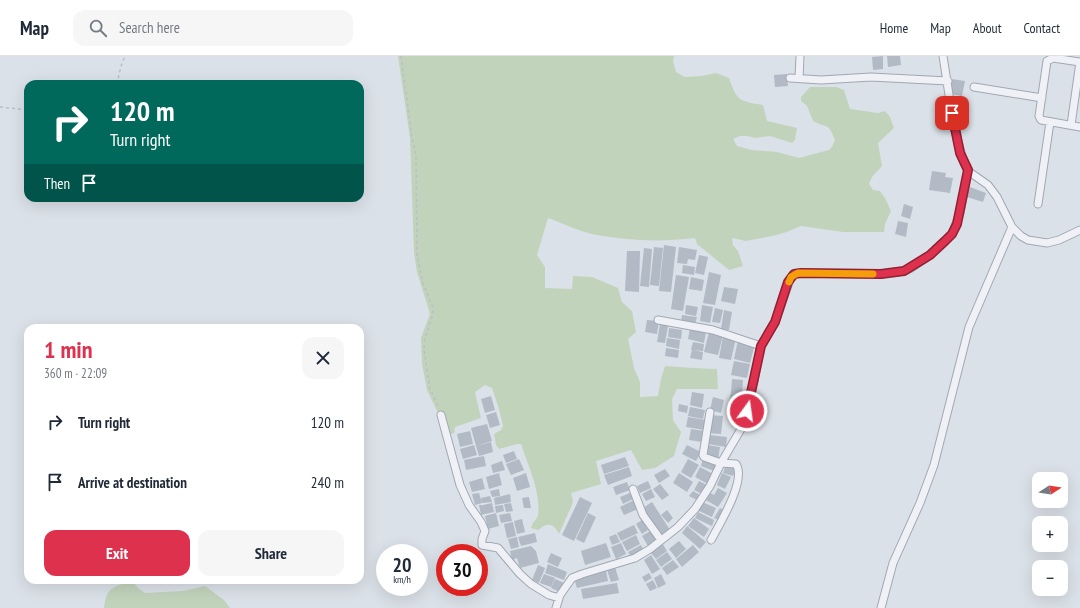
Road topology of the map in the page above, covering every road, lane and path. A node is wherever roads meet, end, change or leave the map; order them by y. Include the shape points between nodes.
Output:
1 (125, 56) edge
2 (401, 56) edge
3 (800, 56) edge
4 (943, 56) edge
5 (1080, 62) edge
6 (790, 78) dead end
7 (799, 78) junction
8 (118, 80) edge
9 (948, 81) junction
10 (974, 87) dead end
11 (1042, 98) junction
12 (0, 106) edge
13 (24, 109) edge
14 (1050, 122) junction
15 (1070, 125) junction
16 (1080, 127) edge
17 (968, 170) junction
18 (1038, 204) dead end
19 (1012, 227) junction
20 (1080, 230) edge
21 (658, 320) dead end
22 (761, 346) junction
23 (710, 412) dead end
24 (441, 415) joint
25 (721, 463) junction
26 (633, 489) dead end
27 (661, 540) junction
28 (711, 540) dead end
29 (560, 598) junction
30 (556, 608) edge
31 (881, 608) edge

1 - 8 path
2 - 24 path via 416,155 416,257 433,308 425,338 426,371
3 - 7 street
4 - 9 street
5 - 11 street via 1053,58 1047,61
5 - 15 street
6 - 7 street
7 - 9 street
9 - 17 street via 954,127 960,153
10 - 11 street
11 - 14 street via 1039,118
12 - 13 path
14 - 15 street
14 - 18 street
15 - 16 street
17 - 19 street via 988,185
17 - 22 street via 960,213 952,234 930,255 904,271 881,274 794,274 788,282 775,322
19 - 20 street via 1028,240 1047,243
19 - 31 street via 969,327 934,464 893,563
21 - 22 street via 713,330
22 - 25 street via 741,429
23 - 25 street via 703,455
24 - 29 street via 460,485 485,531 482,545 498,548 531,584 549,595
25 - 27 street via 695,509
25 - 28 street via 736,464 739,468 738,483 735,495
26 - 27 street via 643,514
27 - 29 street via 635,558 572,578
29 - 30 street

